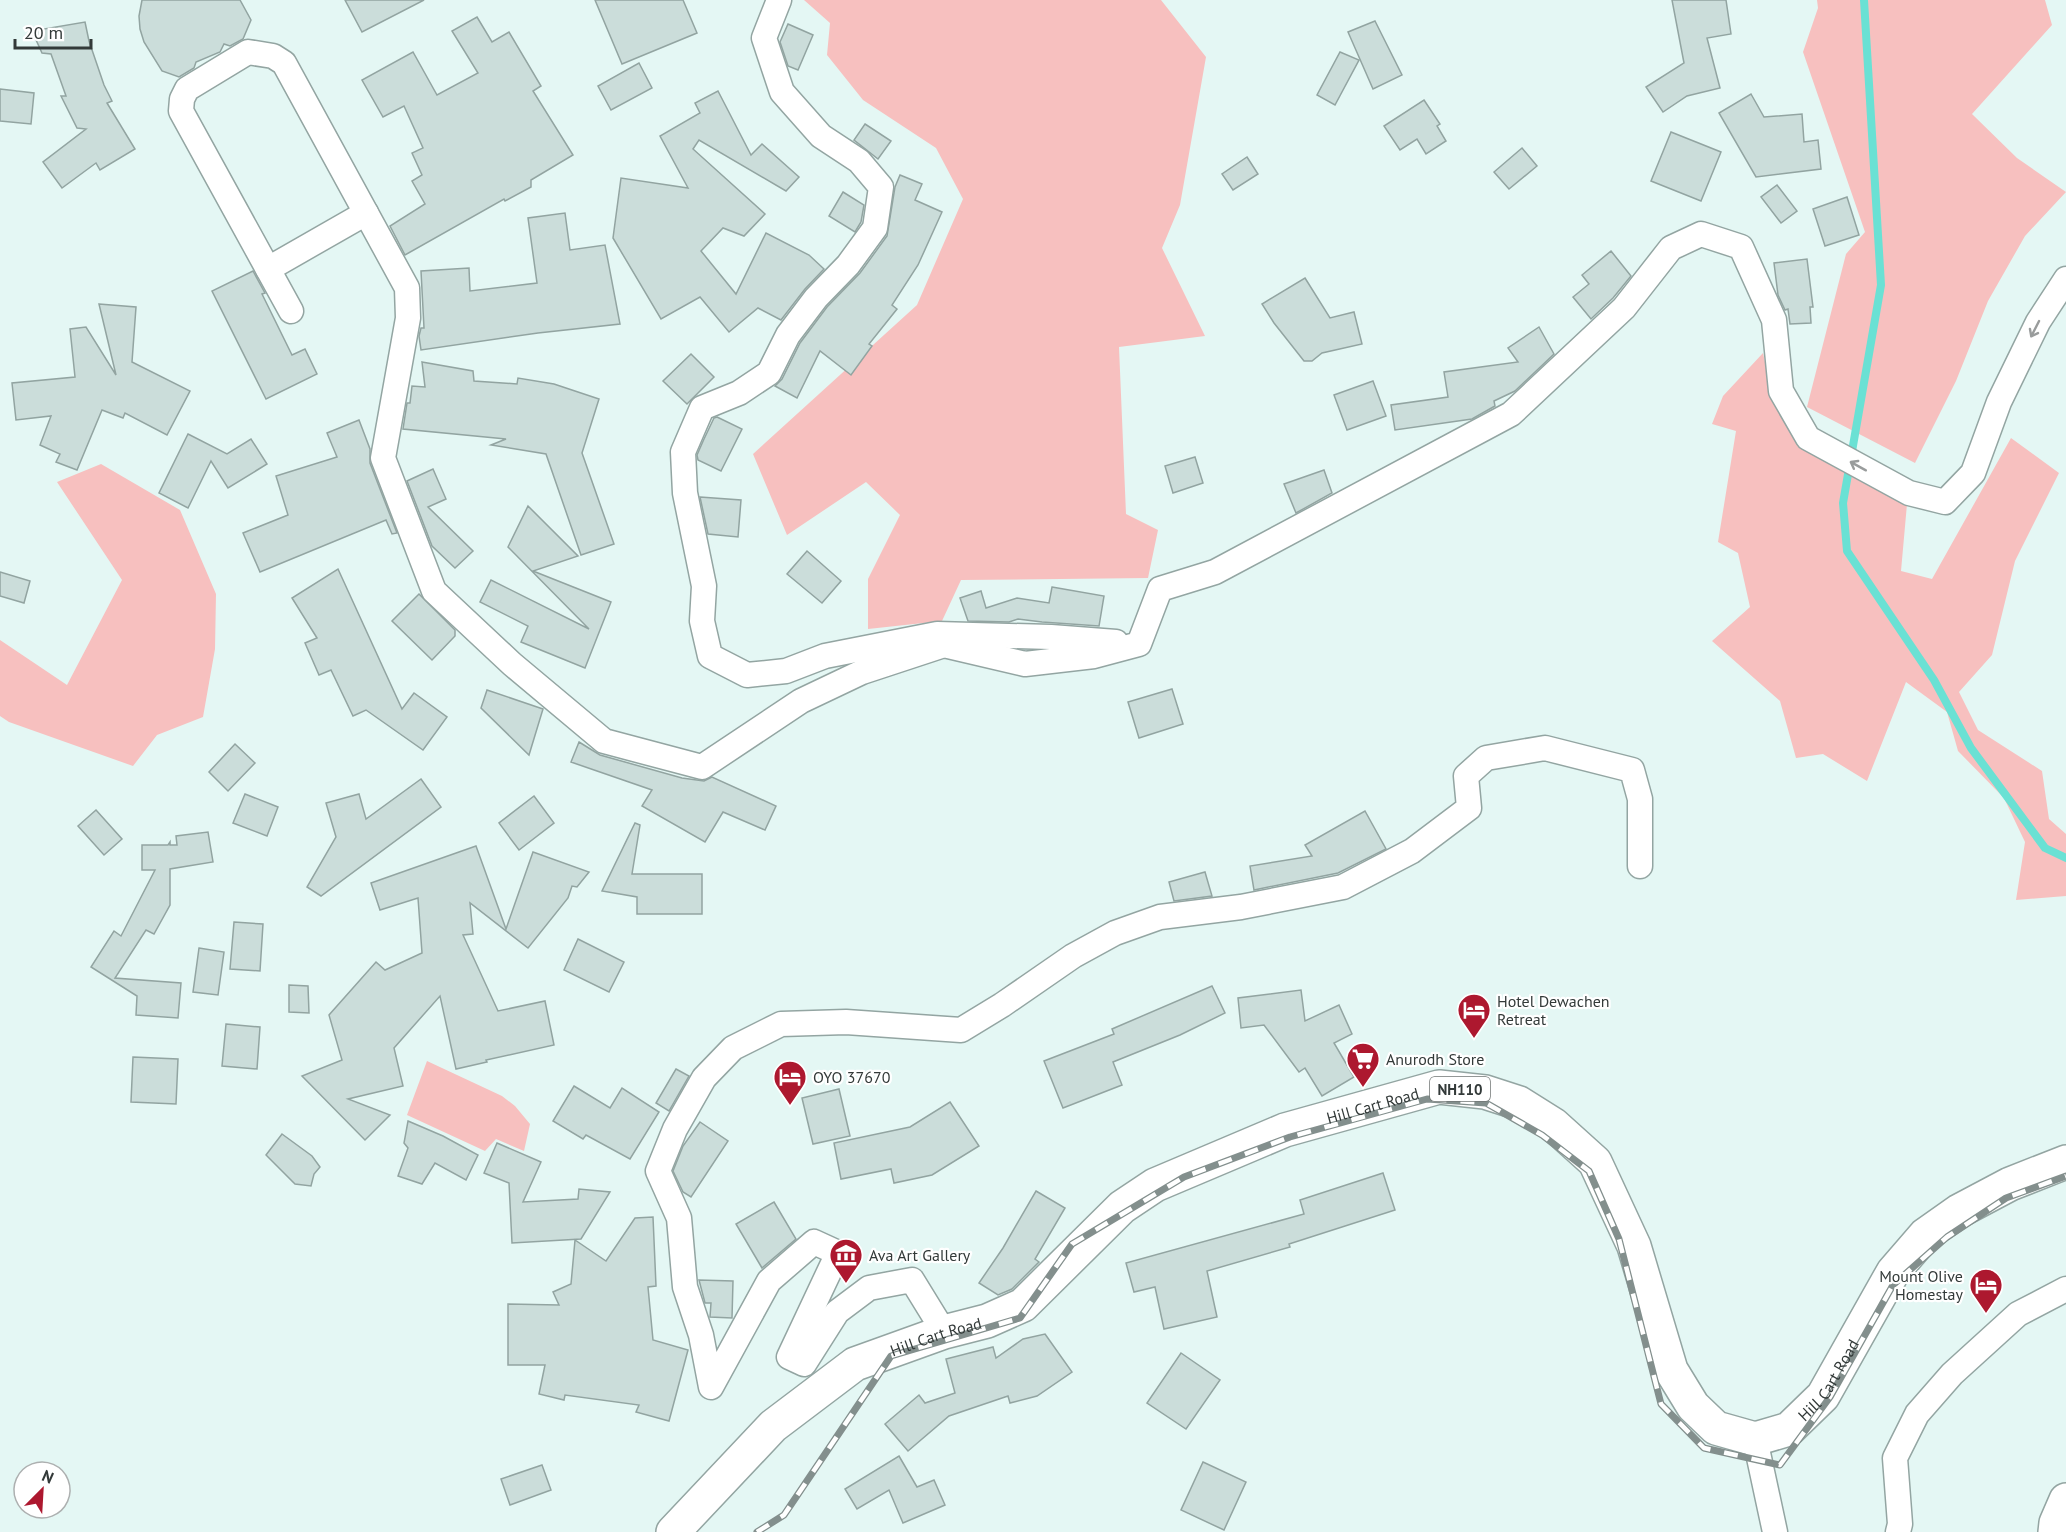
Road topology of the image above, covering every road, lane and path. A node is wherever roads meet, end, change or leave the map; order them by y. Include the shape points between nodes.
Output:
1 (779, 0) edge
2 (366, 213) junction
3 (268, 268) junction
4 (2066, 279) edge
5 (291, 311) dead end
6 (1139, 644) junction
7 (1640, 866) dead end
8 (2066, 1162) edge
9 (2066, 1289) edge
10 (944, 1332) junction
11 (1755, 1439) junction
12 (2066, 1500) edge
13 (673, 1532) edge
14 (1775, 1532) edge
15 (1898, 1532) edge
16 (2055, 1532) edge

1 - 6 street via 764,38 782,92 821,136 859,161 880,187 874,228 788,335 769,373 739,393 702,408 683,452 685,493 704,586 702,621 710,656 747,675 786,671 825,656 937,634
2 - 3 street
2 - 3 street via 284,63 273,56 248,52 187,89 181,111
2 - 6 street via 407,288 408,318 383,458 434,591 512,664 604,741 702,767 801,701 862,672 944,645 1025,664 1094,656
3 - 5 street
4 -> 6 street via 2038,321 2004,392 1973,473 1945,502 1909,493 1808,438 1781,391 1774,320 1741,247 1701,234 1671,248 1624,308 1511,414 1215,572 1160,590
7 - 10 street via 1640,799 1632,770 1545,748 1486,758 1466,776 1469,808 1413,851 1343,886 1242,907 1160,918 1115,933 961,1030 846,1022 781,1024 734,1047 704,1078 675,1129 658,1171 679,1218 685,1287 701,1335 711,1387 769,1281 814,1242 838,1253 789,1357 804,1364 837,1312 870,1288 912,1280
8 - 11 main road, Hill Cart Road via 2000,1189 1925,1235 1893,1272 1823,1396 1789,1429
9 - 15 street via 2018,1314 1952,1374 1917,1414 1895,1458
10 - 11 main road, Hill Cart Road / NH110 via 987,1322 1023,1305 1122,1208 1155,1185 1285,1130 1439,1087 1485,1092 1519,1103 1554,1125 1595,1162 1634,1246 1671,1371 1693,1406 1716,1428
10 - 13 main road, Hill Cart Road / NH110 via 855,1364 773,1426
11 - 14 street
12 - 16 main road

